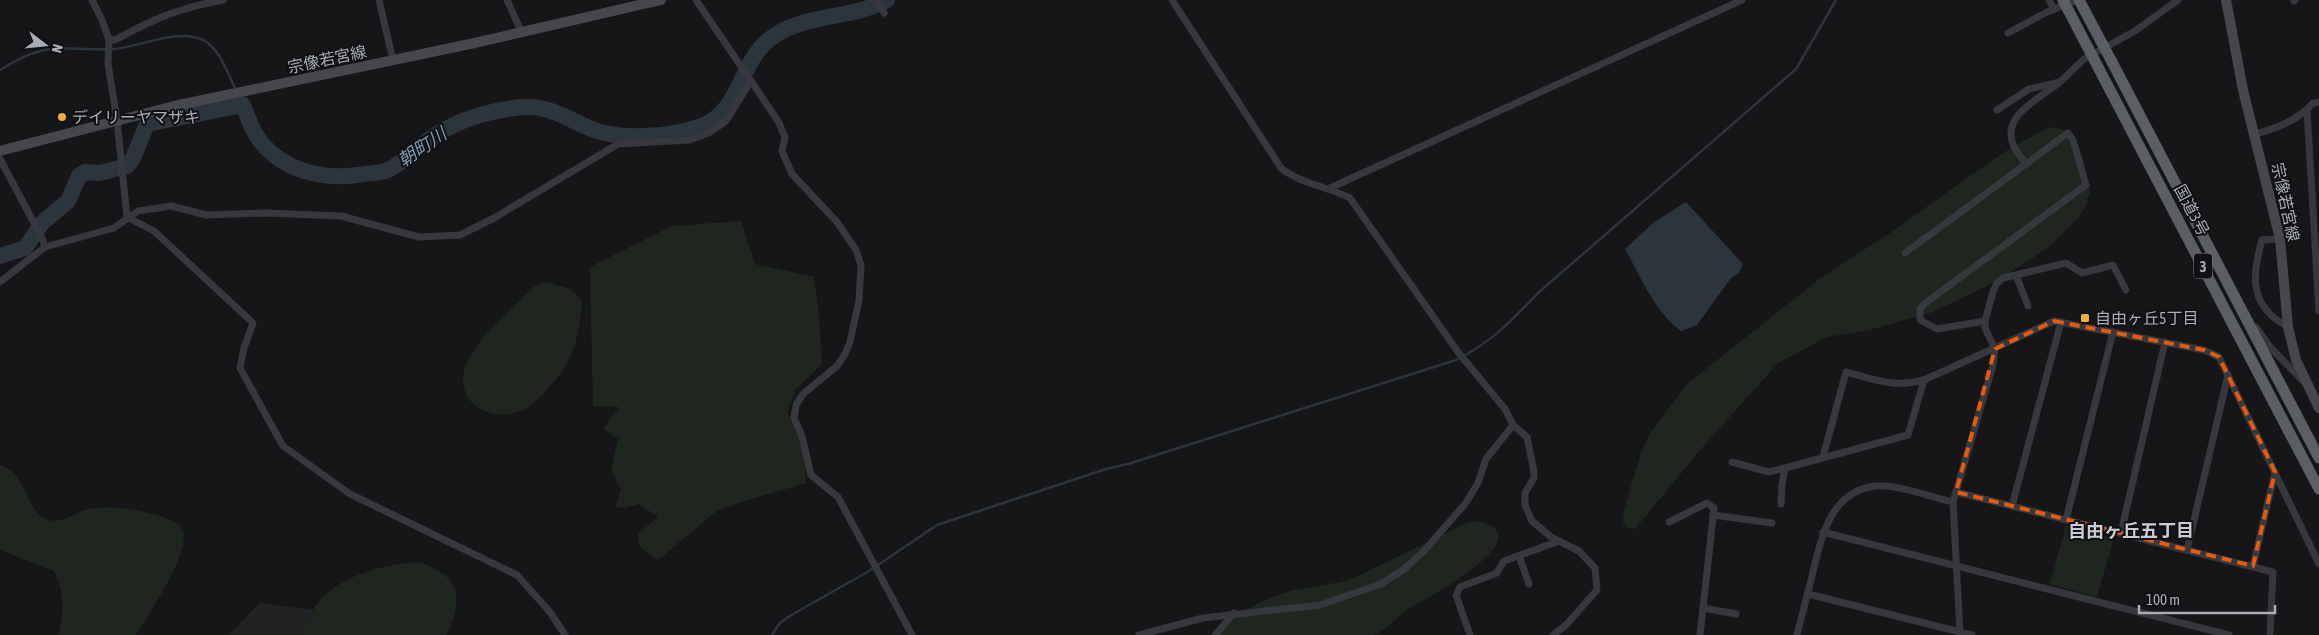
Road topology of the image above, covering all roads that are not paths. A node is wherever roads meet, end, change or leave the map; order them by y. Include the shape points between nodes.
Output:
1 (92, 0) edge
2 (223, 0) edge
3 (379, 0) edge
4 (507, 0) edge
5 (661, 0) edge
6 (696, 0) edge
7 (876, 0) edge
8 (1172, 0) edge
9 (1742, 0) edge
10 (2049, 0) edge
11 (2063, 0) edge
12 (2079, 0) edge
13 (2178, 0) edge
14 (2226, 0) edge
15 (2054, 9) junction
16 (884, 14) dead end
17 (522, 33) junction
18 (2008, 33) dead end
19 (109, 40) junction
20 (393, 60) junction
21 (751, 81) junction
22 (2060, 82) junction
23 (2319, 102) edge
24 (1997, 110) dead end
25 (2307, 110) junction
26 (117, 120) junction
27 (2255, 134) junction
28 (0, 151) edge
29 (0, 159) edge
30 (2026, 164) junction
31 (1330, 188) junction
32 (128, 217) junction
33 (2280, 239) junction
34 (2317, 244) edge
35 (44, 247) junction
36 (1905, 253) dead end
37 (2016, 275) junction
38 (0, 282) edge
39 (2126, 290) dead end
40 (2236, 301) junction
41 (2028, 306) dead end
42 (2319, 311) edge
43 (1985, 321) junction
44 (2061, 322) junction
45 (2288, 327) junction
46 (2113, 332) junction
47 (2165, 342) junction
48 (1995, 349) junction
49 (2228, 375) junction
50 (1924, 380) junction
51 (2306, 383) junction
52 (2319, 408) edge
53 (1514, 425) junction
54 (1823, 457) junction
55 (2319, 458) edge
56 (1732, 462) dead end
57 (2306, 464) junction
58 (1785, 468) junction
59 (2275, 472) junction
60 (2319, 489) edge
61 (1956, 492) junction
62 (2319, 498) edge
63 (1953, 502) junction
64 (1781, 504) dead end
65 (2012, 506) junction
66 (1713, 515) junction
67 (2066, 520) junction
68 (1669, 522) dead end
69 (1772, 523) dead end
70 (1823, 532) junction
71 (2121, 533) junction
72 (1559, 541) junction
73 (2187, 550) junction
74 (1519, 556) junction
75 (2319, 564) edge
76 (2253, 566) junction
77 (1957, 567) junction
78 (1529, 584) dead end
79 (1808, 594) junction
80 (1703, 608) junction
81 (1234, 613) junction
82 (1736, 614) dead end
83 (1960, 632) junction
84 (1153, 633) edge
85 (565, 635) edge
86 (912, 635) edge
87 (1139, 635) edge
88 (1215, 635) edge
89 (1470, 635) edge
90 (1553, 635) edge
91 (1700, 635) edge
92 (1797, 635) edge
93 (1972, 635) edge
94 (2229, 635) edge
95 (2270, 635) edge

1 - 19 street
2 - 19 street via 156,18 115,40
3 - 20 street
4 - 17 street
5 - 17 main road, 宗像若宮線
6 - 21 street
7 - 16 street
8 - 31 street via 1281,168 1291,176
9 - 31 street
10 - 15 street
11 - 57 highway, 国道3号 / 3, bridge
12 - 15 street
12 - 40 highway, 国道3号 / 3, bridge
13 - 22 street via 2135,31 2084,59
14 - 27 main road, 宗像若宮線
15 - 18 street
17 - 20 main road, 宗像若宮線
19 - 26 street via 108,64
20 - 26 main road, 宗像若宮線
21 - 32 street via 726,121 709,133 689,140 618,144 460,235 419,237 341,216 207,215 171,206
21 - 86 street via 778,121 785,137 782,151 792,174 837,222 856,250 860,265 859,300 850,342 837,366 803,394 796,405 794,418 802,436 811,475 838,497
22 - 24 street via 2029,89
22 - 30 street via 2019,111 2014,123 2012,144
23 - 25 street
25 - 27 street via 2272,129
25 - 34 street
26 - 28 main road, 宗像若宮線
26 - 32 street
27 - 33 main road, 宗像若宮線
29 - 35 street
30 - 36 street
30 - 43 street via 2068,133 2086,185 1920,309 1920,320 1937,329
31 - 53 street via 1350,198 1359,209 1458,352 1505,409
32 - 35 street via 114,228
32 - 85 street via 154,231 253,323 240,368 283,446 350,494 517,575 550,612
33 - 45 main road, 宗像若宮線
33 - 45 street via 2262,240 2254,276 2264,307 2275,320
34 - 42 street
35 - 38 street
37 - 39 street via 2066,263 2082,273 2113,265
37 - 41 street
37 - 43 street via 1997,283
40 - 51 street via 2270,347
40 - 55 highway, 国道3号 / 3
43 - 48 street
44 - 46 street
44 - 48 street via 2054,322
44 - 65 street
45 - 51 main road, 宗像若宮線
46 - 47 street
46 - 67 street
47 - 49 street via 2204,350 2219,357
47 - 71 street
48 - 50 street
48 - 61 street
49 - 59 street
49 - 73 street
50 - 54 street via 1908,435
50 - 54 street via 1894,384 1846,372
51 - 52 main road, 宗像若宮線
53 - 72 street via 1526,437 1534,472 1525,493 1525,505 1532,521
53 - 81 street via 1486,459 1478,483 1465,504 1403,570 1381,584 1320,605
54 - 58 street
56 - 58 street via 1769,472
57 - 60 highway, 国道3号 / 3
57 - 62 highway
58 - 64 street
59 - 75 street
59 - 76 street
61 - 63 street
61 - 65 street
63 - 70 street via 1876,486 1848,496
63 - 77 street
65 - 67 street
66 - 68 street via 1714,508 1707,504
66 - 69 street
66 - 80 street
67 - 71 street
70 - 77 street
70 - 79 street
71 - 73 street
72 - 74 street
72 - 90 street via 1579,551 1594,568 1597,590
73 - 76 street
74 - 78 street
74 - 89 street via 1504,561 1497,573 1460,587 1456,595
76 - 95 street via 2273,572
77 - 83 street
77 - 94 street
79 - 83 street
79 - 92 street
80 - 82 street
80 - 91 street
81 - 84 street via 1203,618
81 - 88 street
83 - 93 street
84 - 87 street

